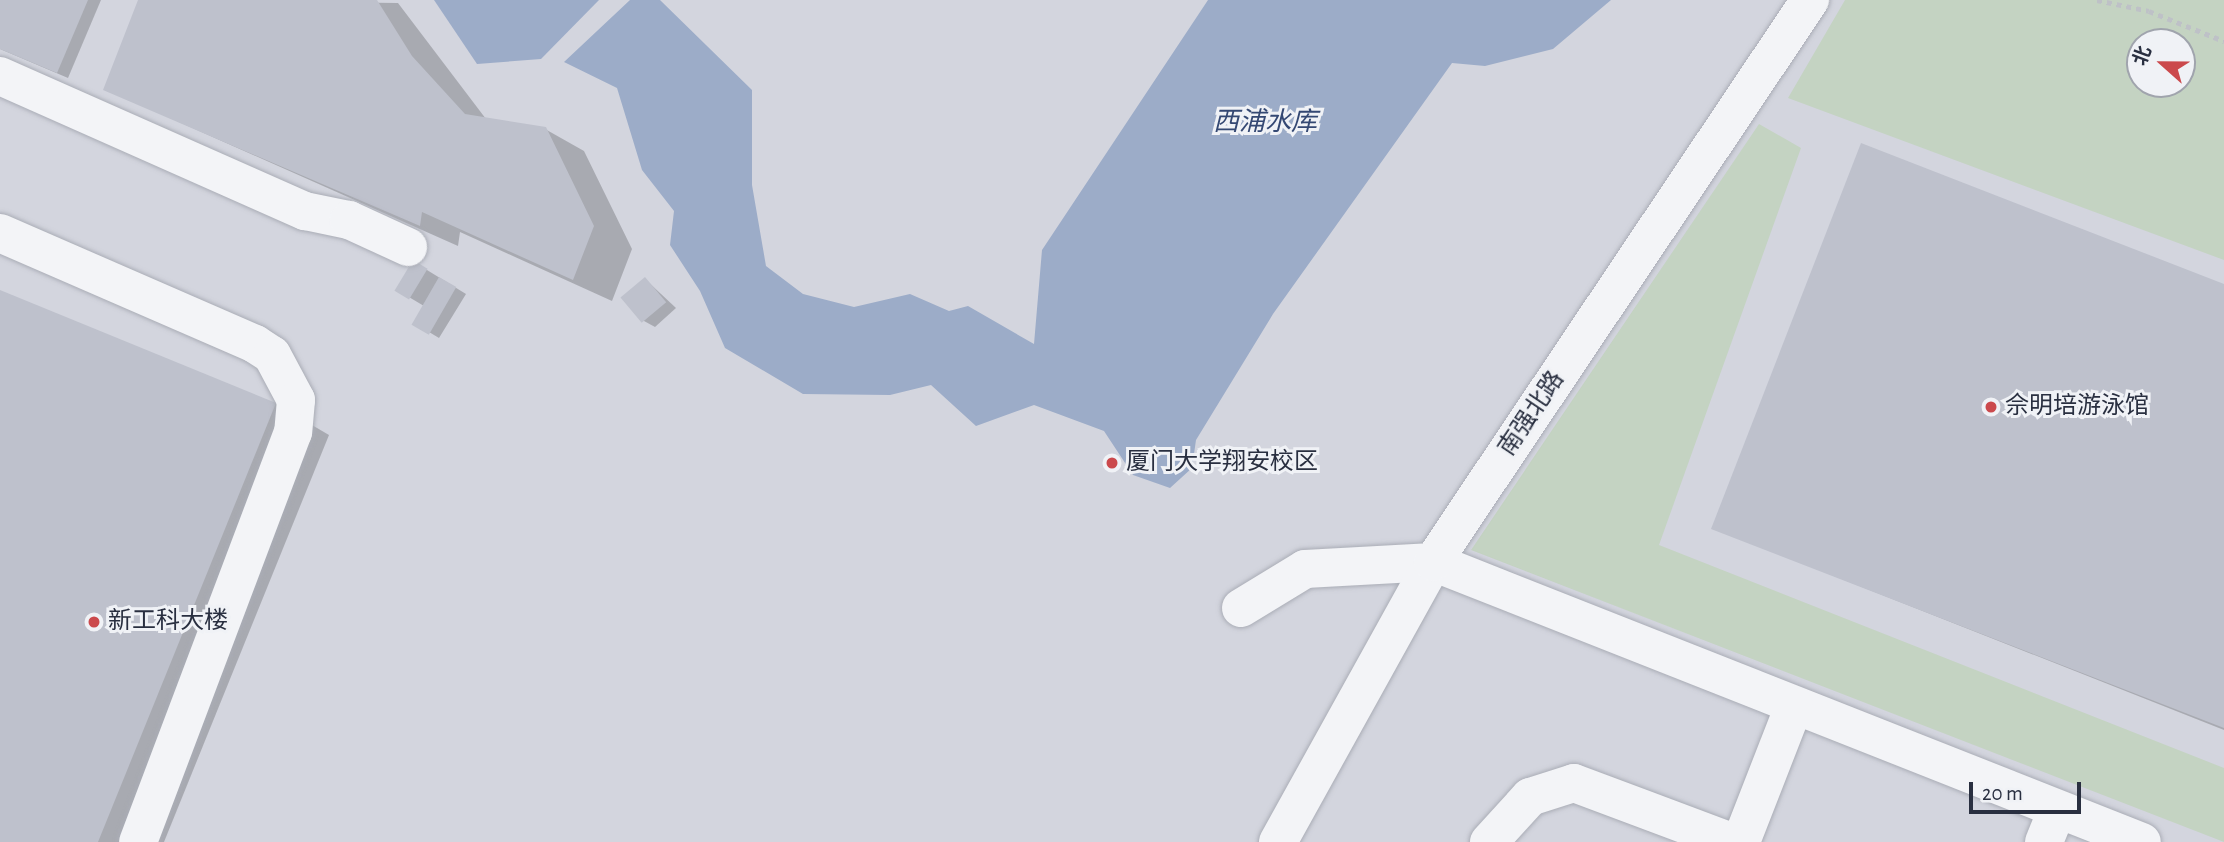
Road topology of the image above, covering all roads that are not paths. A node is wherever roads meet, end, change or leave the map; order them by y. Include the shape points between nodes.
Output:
1 (1810, 0) edge
2 (0, 76) edge
3 (0, 233) edge
4 (408, 247) dead end
5 (1433, 562) junction
6 (1241, 608) dead end
7 (1794, 706) junction
8 (2051, 826) edge
9 (138, 842) edge
10 (1278, 842) edge
11 (1489, 842) edge
12 (1732, 842) edge
13 (1741, 842) edge
14 (2141, 842) edge

1 - 5 street, 南强北路
2 - 4 street via 305,211 349,220
3 - 9 street via 254,344 272,355 296,400 293,432
5 - 6 street via 1306,569
5 - 7 street
5 - 10 street, 南强北路
7 - 8 street
7 - 13 street
8 - 14 street
11 - 12 street via 1531,797 1574,783

